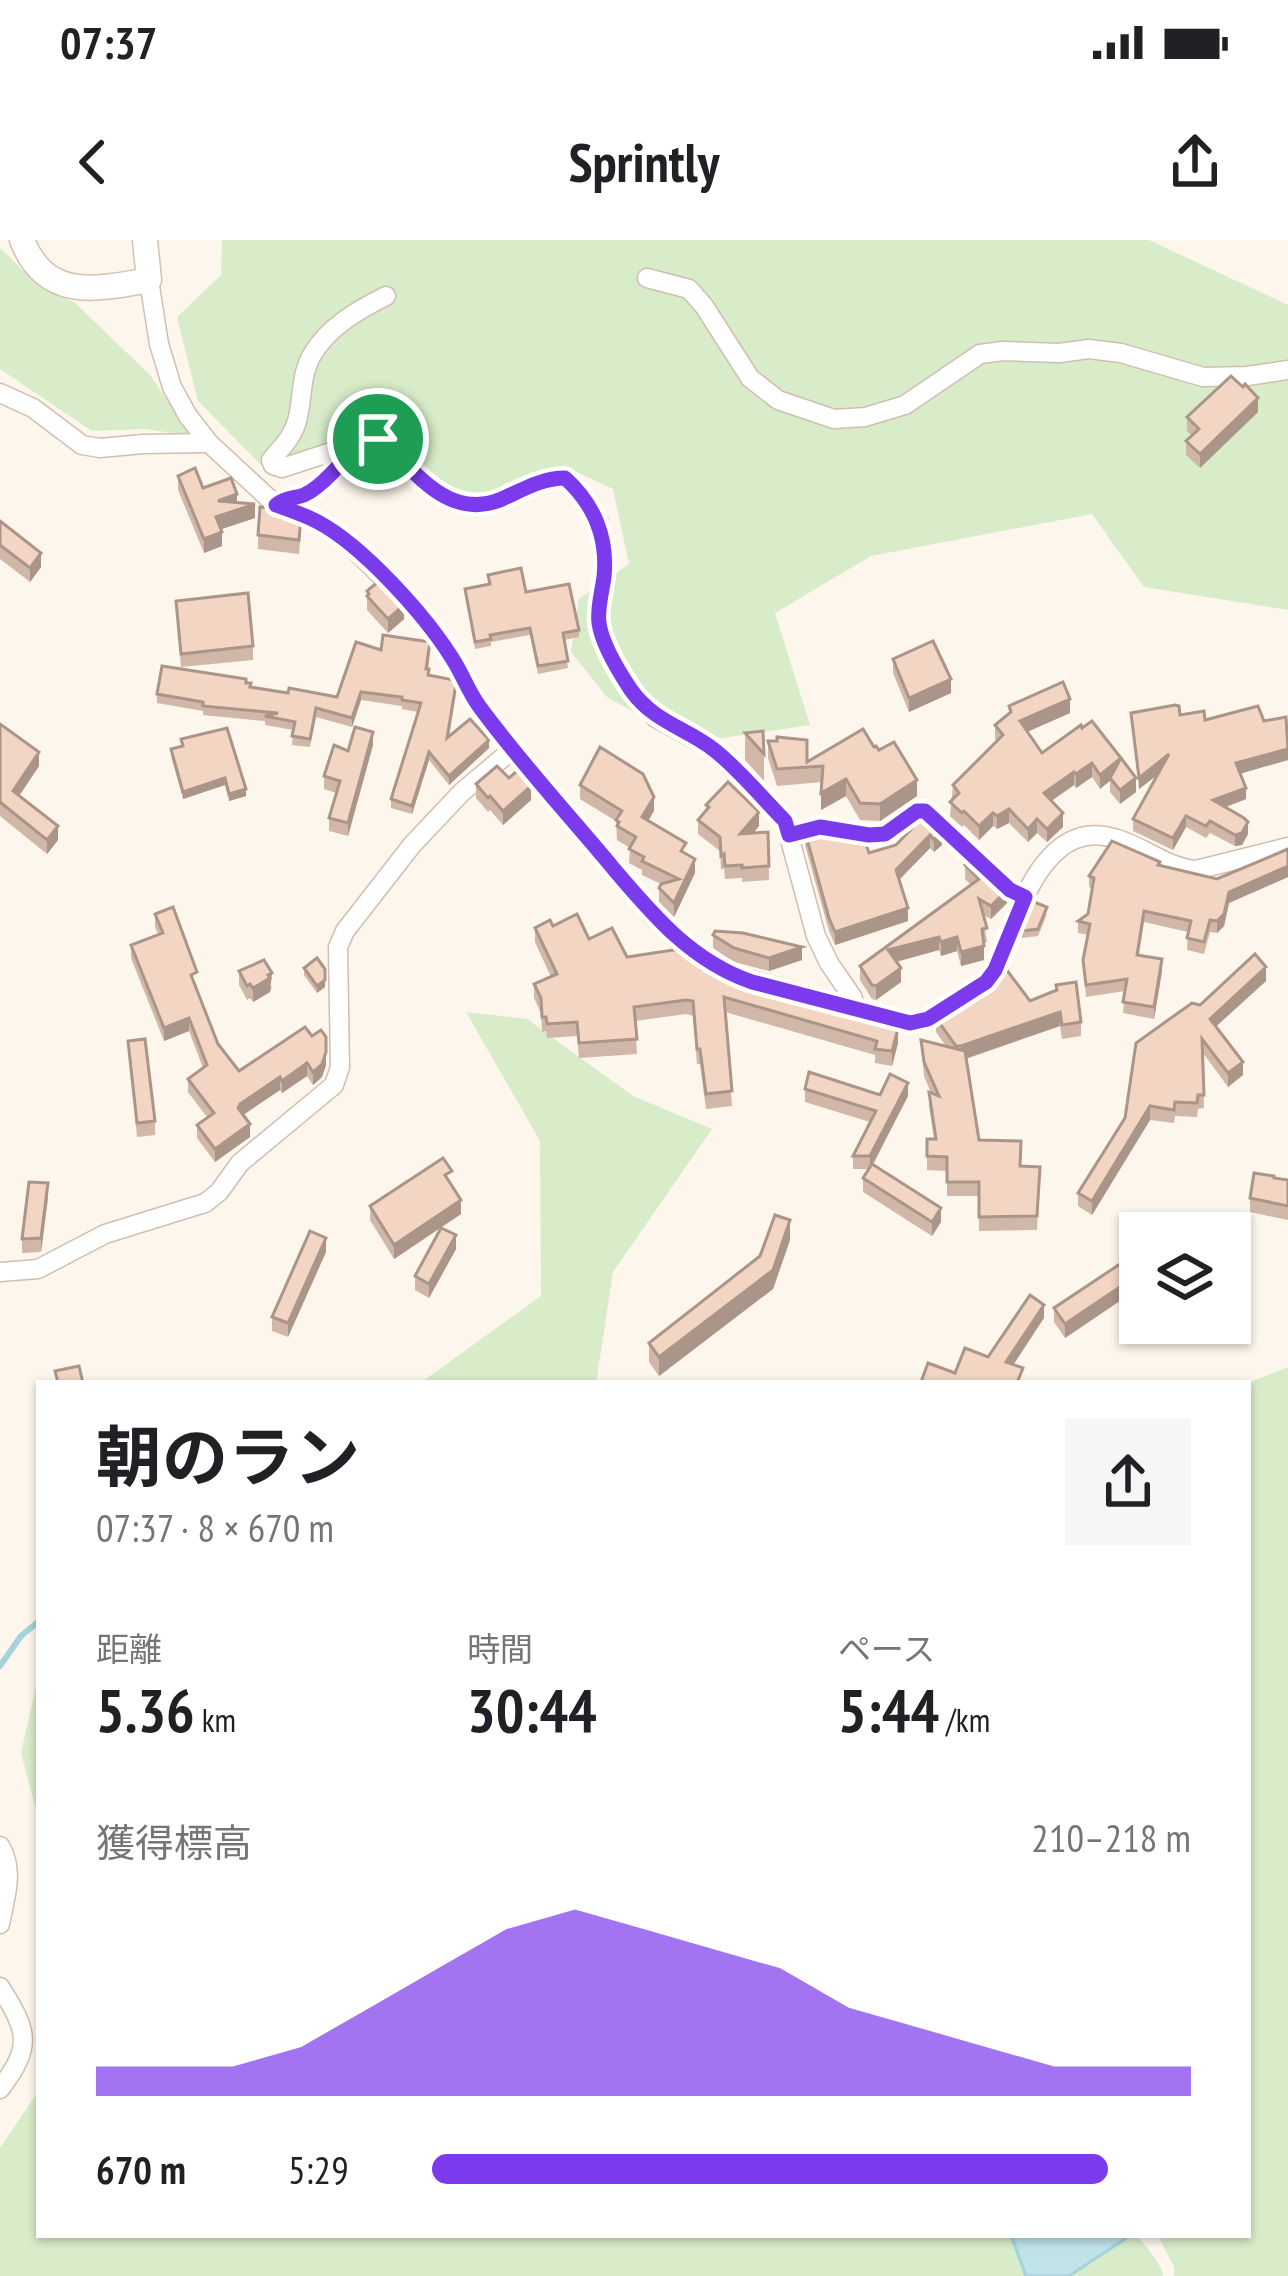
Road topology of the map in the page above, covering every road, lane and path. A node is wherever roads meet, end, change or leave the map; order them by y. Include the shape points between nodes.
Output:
1 (22, 240) edge
2 (145, 240) edge
3 (647, 278) dead end
4 (149, 280) junction
5 (386, 296) dead end
6 (1288, 370) edge
7 (0, 392) edge
8 (209, 443) junction
9 (354, 445) junction
10 (276, 505) junction
11 (512, 749) junction
12 (789, 835) junction
13 (1288, 847) edge
14 (1025, 897) junction
15 (854, 1009) junction
16 (0, 1272) edge
17 (0, 1846) edge
18 (0, 1924) edge
19 (0, 1987) edge
20 (0, 2090) edge

1 - 4 street via 37,265 69,287
2 - 4 street
3 - 6 street via 689,289 749,378 778,400 834,419 904,405 980,354 1003,351 1121,353 1203,377
4 - 8 street via 172,387
5 - 9 street via 351,314 310,357 294,430 271,460 282,468
7 - 8 street via 82,445
8 - 10 street
9 - 10 street via 304,495
9 - 12 street via 385,441 419,481 467,505 490,505 565,478 599,523 605,572 598,620 631,691 656,718 712,749 785,821
10 - 11 street via 318,522 373,566 425,620
11 - 15 street via 683,944 729,974
11 - 16 street via 412,844 345,931 334,1085 240,1163 206,1203 105,1234 38,1269
12 - 14 street via 820,827 885,834 925,811
12 - 15 street via 816,936
13 - 14 street via 1196,870 1111,836 1085,838 1046,858
14 - 15 street via 986,982 910,1023
17 - 18 street via 9,1874
19 - 20 street via 24,2039 18,2066

